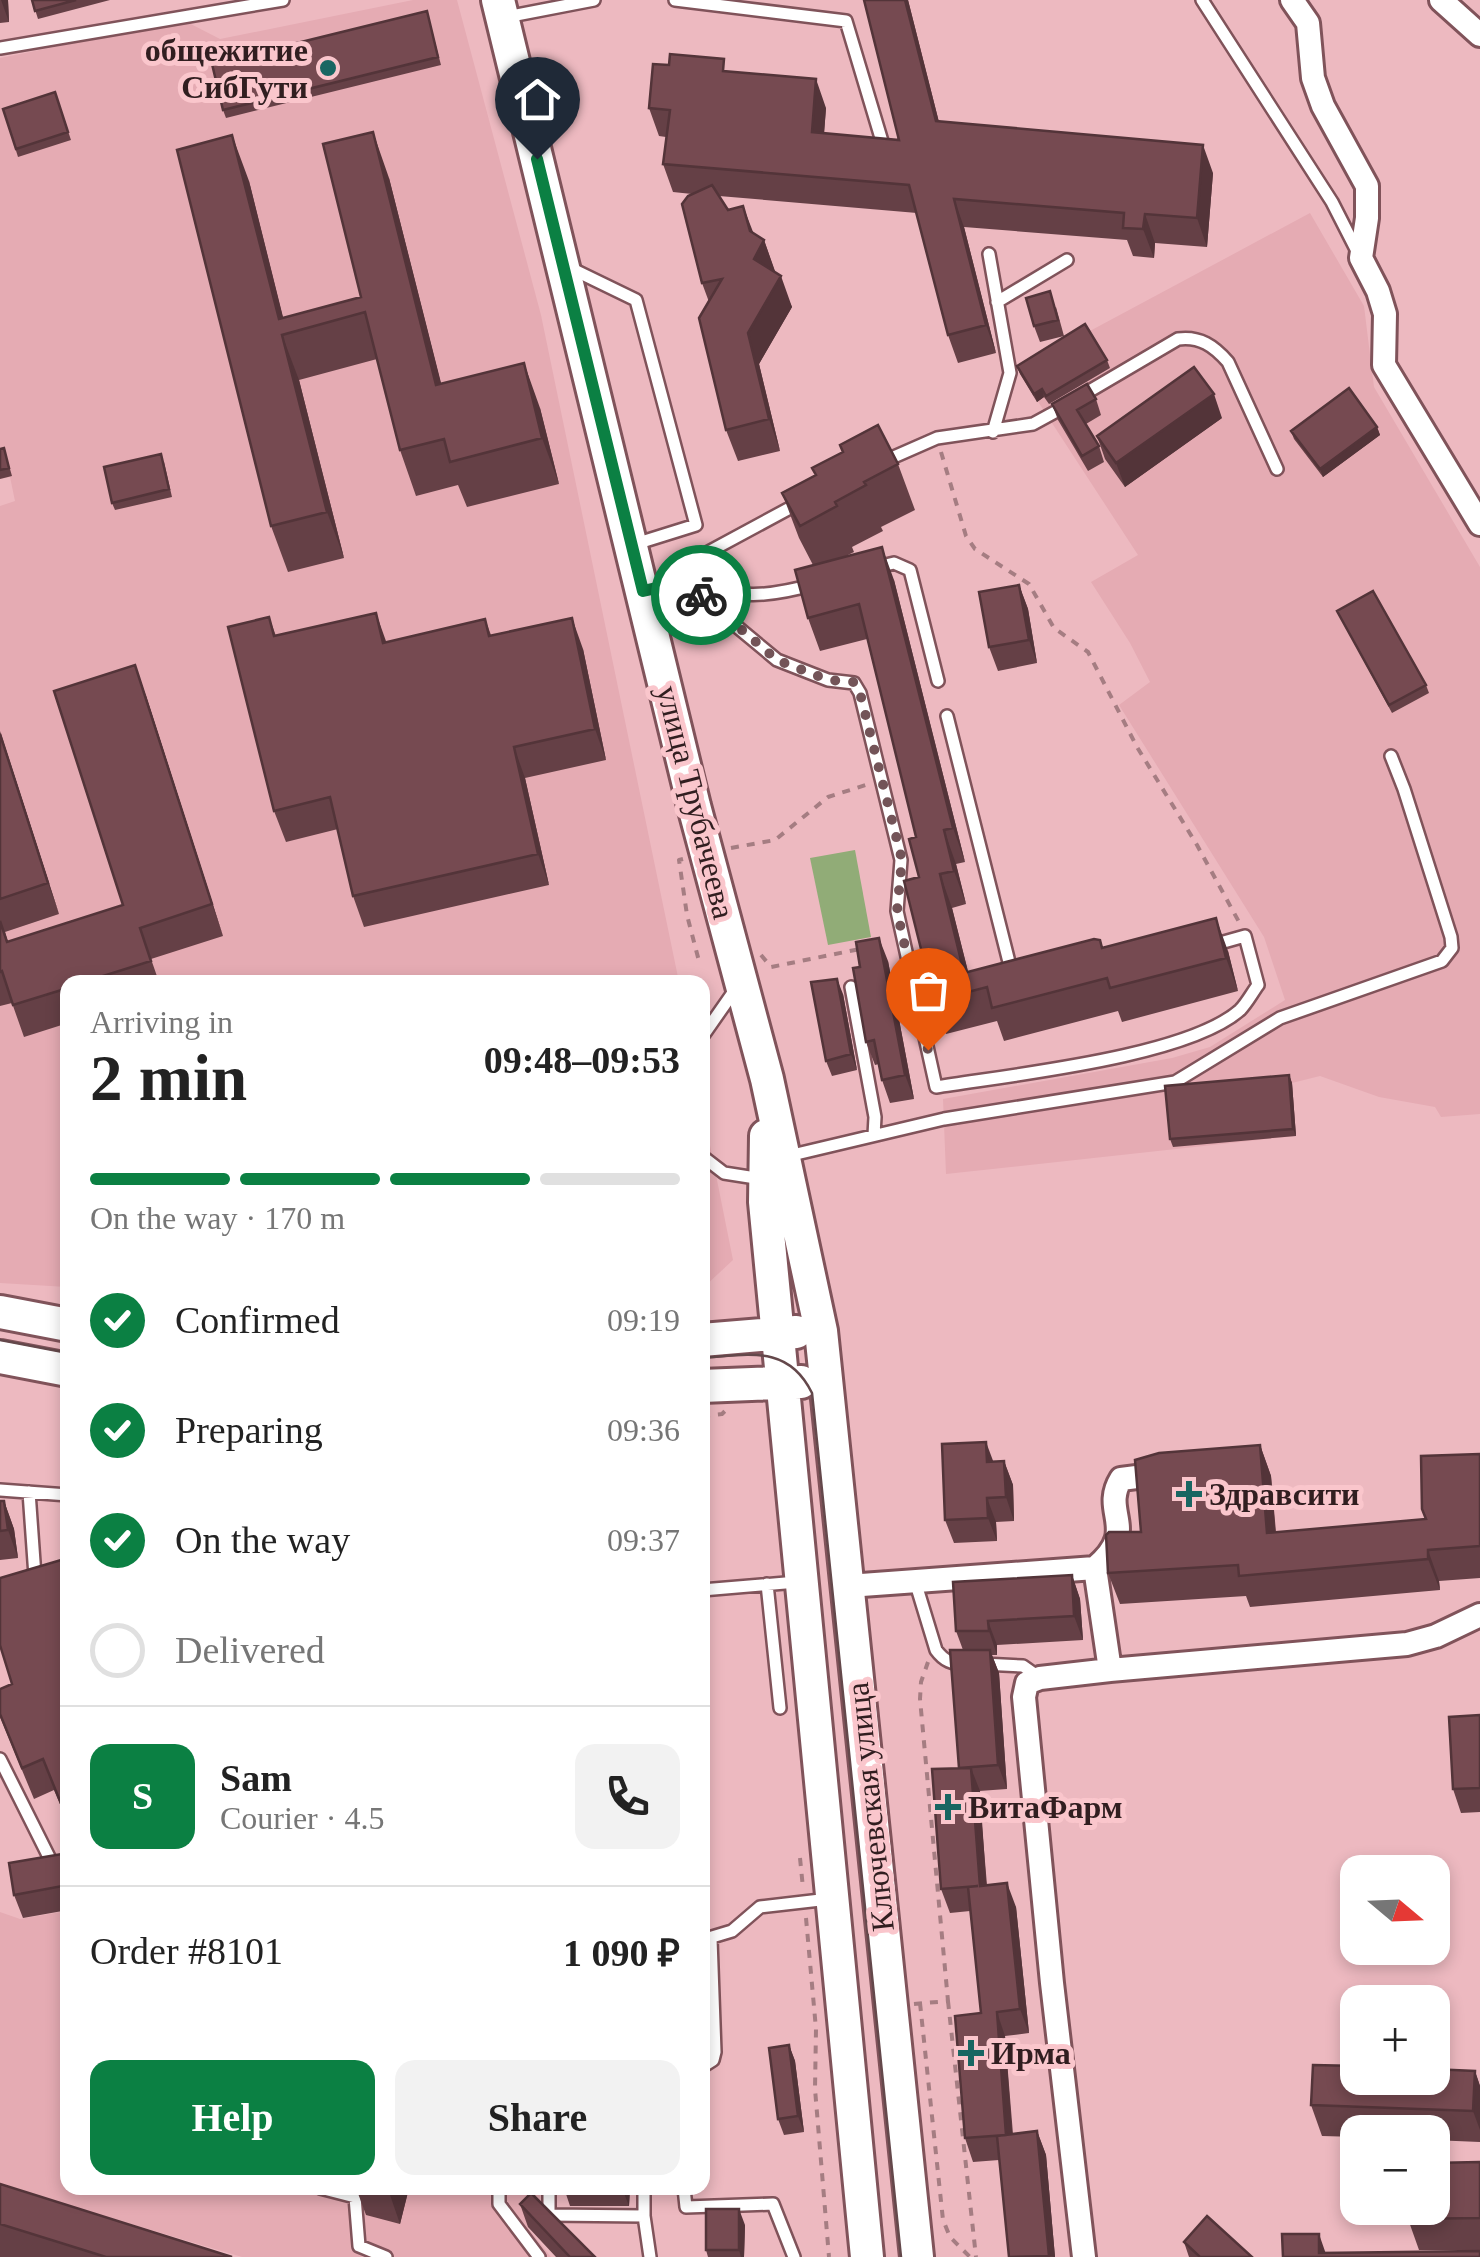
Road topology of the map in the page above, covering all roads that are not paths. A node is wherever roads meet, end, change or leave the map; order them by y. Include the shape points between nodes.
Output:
1 (284, 0) edge
2 (594, 0) edge
3 (675, 0) edge
4 (1202, 0) edge
5 (1292, 0) edge
6 (1442, 0) edge
7 (500, 9) edge
8 (1480, 35) edge
9 (0, 48) edge
10 (884, 148) edge
11 (989, 254) dead end
12 (1360, 258) junction
13 (1068, 260) dead end
14 (563, 265) junction
15 (997, 302) junction
16 (993, 432) junction
17 (1278, 469) dead end
18 (861, 472) edge
19 (814, 495) edge
20 (1480, 524) edge
21 (632, 545) junction
22 (858, 572) edge
23 (683, 582) junction
24 (822, 582) edge
25 (643, 591) junction
26 (938, 680) dead end
27 (947, 716) dead end
28 (1391, 756) dead end
29 (1200, 949) edge
30 (1027, 970) edge
31 (742, 980) junction
32 (850, 987) edge
33 (710, 1026) edge
34 (874, 1135) junction
35 (710, 1162) edge
36 (774, 1169) junction
37 (0, 1312) edge
38 (60, 1323) edge
39 (777, 1332) junction
40 (710, 1339) edge
41 (823, 1356) junction
42 (0, 1357) edge
43 (60, 1368) edge
44 (781, 1382) junction
45 (710, 1386) edge
46 (1160, 1474) edge
47 (0, 1490) edge
48 (29, 1492) junction
49 (60, 1494) edge
50 (1094, 1568) junction
51 (801, 1581) junction
52 (915, 1581) junction
53 (768, 1584) junction
54 (848, 1586) junction
55 (710, 1589) edge
56 (0, 1591) edge
57 (1480, 1615) edge
58 (1110, 1670) junction
59 (1040, 1678) junction
60 (780, 1708) dead end
61 (0, 1759) edge
62 (60, 1862) edge
63 (819, 1900) junction
64 (710, 1939) edge
65 (710, 1982) edge
66 (710, 2062) edge
67 (347, 2195) edge
68 (499, 2195) edge
69 (549, 2195) edge
70 (644, 2195) edge
71 (685, 2195) edge
72 (644, 2216) junction
73 (386, 2257) edge
74 (539, 2257) edge
75 (650, 2257) edge
76 (794, 2257) edge
77 (867, 2257) edge
78 (917, 2257) edge
79 (1084, 2257) edge

1 - 9 lane
2 - 7 lane
3 - 10 lane via 846,20
4 - 12 lane via 1332,202
5 - 12 street via 1308,23 1323,106 1366,186
6 - 8 street
7 - 14 main road, улица Трубачеева
11 - 15 lane
12 - 20 street via 1385,314 1384,365
13 - 15 lane
14 - 21 main road, улица Трубачеева
14 - 21 lane via 636,300 696,526
15 - 16 lane via 1010,372
16 - 17 lane via 1033,424 1191,337 1228,362
16 - 18 lane via 936,438
19 - 23 lane via 701,556
21 - 25 main road, улица Трубачеева
22 - 26 lane via 894,563 910,570
23 - 24 lane via 736,596
23 - 25 lane
23 - 29 lane via 777,660 828,680 854,682 860,693 902,860 897,911 936,1087 1116,1057 1216,1026 1242,1008 1258,985 1246,936
25 - 31 main road, улица Трубачеева
27 - 30 lane via 1010,966
28 - 34 lane via 1451,937 1442,961 1280,1018 1175,1082
31 - 33 lane
31 - 36 main road, улица Трубачеева via 767,1079
32 - 34 lane
34 - 36 lane
35 - 36 lane via 724,1173
36 - 39 main road, улица Трубачеева
36 - 41 main road, улица Трубачеева
37 - 38 main road
39 - 40 main road
39 - 41 main road
39 - 44 main road, улица Трубачеева
41 - 44 main road
41 - 54 main road, Ключевская улица
42 - 43 main road
44 - 45 main road
44 - 51 main road, Ключевская улица
46 - 50 street via 1122,1479 1116,1487 1118,1542
47 - 48 lane
48 - 49 lane
48 - 56 lane via 35,1576
50 - 52 street
50 - 58 street
51 - 53 lane
51 - 63 main road, Ключевская улица
52 - 54 street
52 - 59 lane via 942,1658 952,1664 1014,1664
53 - 55 lane
53 - 60 lane
54 - 78 main road, Ключевская улица via 906,2005
57 - 58 street via 1406,1644
58 - 59 street
59 - 79 street via 1027,1684 1024,1696
61 - 62 lane via 52,1863
63 - 64 lane via 760,1907 732,1931
63 - 77 main road, Ключевская улица via 829,2014
65 - 66 lane
67 - 73 lane via 355,2197 359,2246
68 - 74 lane
69 - 72 lane via 550,2215
70 - 72 lane
71 - 76 lane via 686,2207 773,2204
72 - 75 lane

